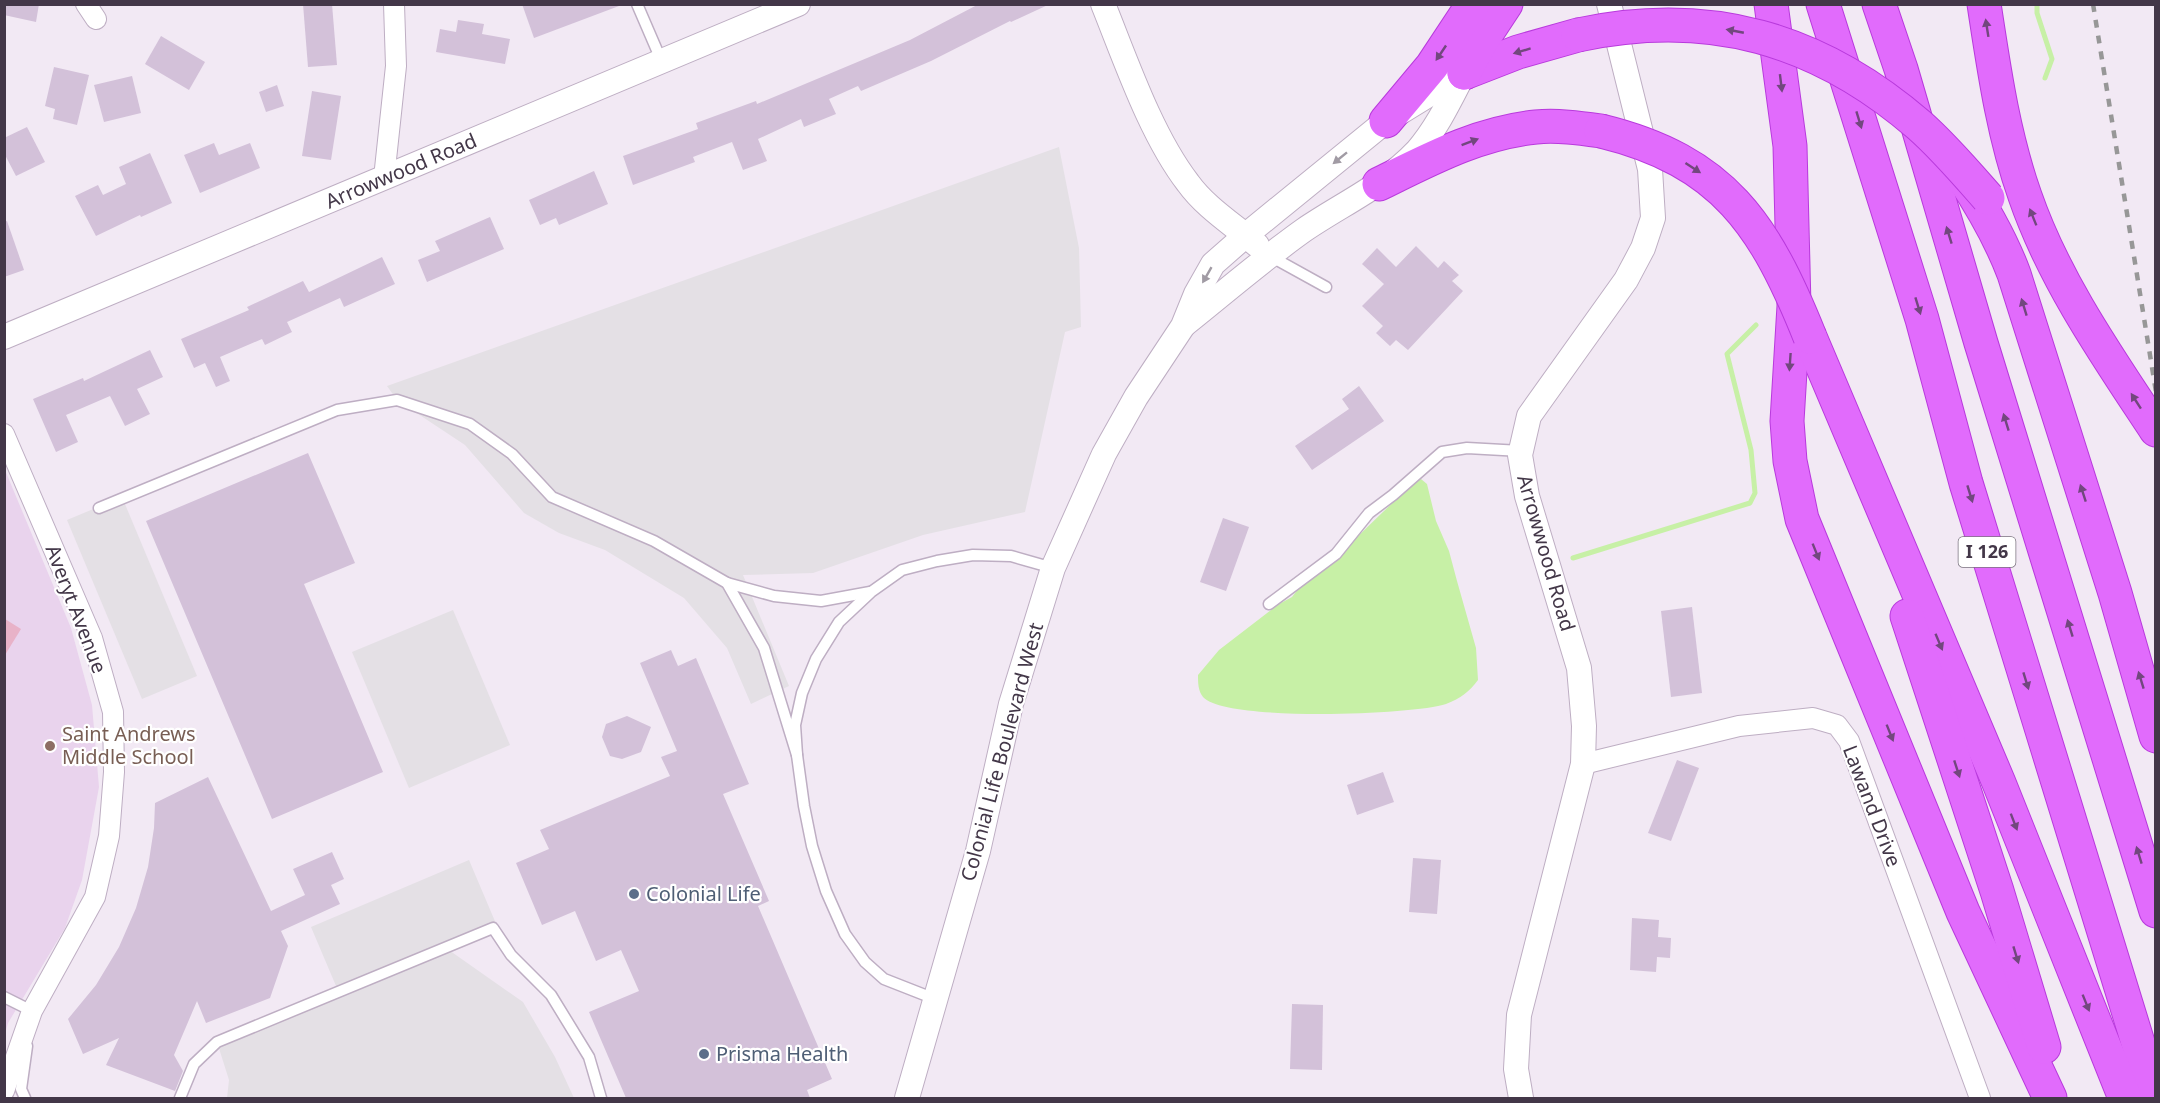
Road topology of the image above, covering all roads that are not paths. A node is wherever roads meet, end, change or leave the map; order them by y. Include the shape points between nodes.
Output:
1 (394, 4) edge
2 (637, 4) edge
3 (798, 4) edge
4 (1102, 4) edge
5 (1473, 4) edge
6 (1506, 4) edge
7 (1609, 4) edge
8 (1771, 4) edge
9 (1823, 4) edge
10 (1880, 4) edge
11 (1983, 4) edge
12 (662, 62) junction
13 (1464, 73) junction
14 (1386, 121) junction
15 (1944, 149) junction
16 (384, 178) junction
17 (1379, 184) junction
18 (1246, 235) junction
19 (1270, 256) junction
20 (1326, 287) dead end
21 (2063, 292) junction
22 (1183, 326) junction
23 (4, 337) edge
24 (1834, 394) junction
25 (2156, 430) edge
26 (4, 434) edge
27 (1521, 451) junction
28 (99, 508) dead end
29 (1053, 568) junction
30 (727, 583) junction
31 (870, 592) junction
32 (1269, 604) dead end
33 (2156, 736) edge
34 (797, 755) junction
35 (1583, 764) junction
36 (2156, 911) edge
37 (4, 997) edge
38 (934, 999) junction
39 (32, 1011) junction
40 (4, 1091) edge
41 (25, 1098) edge
42 (180, 1098) edge
43 (601, 1098) edge
44 (907, 1098) edge
45 (1521, 1098) edge
46 (1980, 1098) edge
47 (2049, 1098) edge
48 (2060, 1098) edge
49 (2125, 1098) edge
50 (2156, 1098) edge

1 - 16 street via 396,66
2 - 12 lane
3 - 12 street, Arrowwood Road
4 - 18 street via 1153,124 1188,183
5 -> 14 highway via 1432,66
6 - 13 highway
7 - 27 street, Arrowwood Road via 1650,169 1653,218 1626,280 1529,416
8 -> 47 highway via 1790,146 1794,306 1787,421 1790,461 1802,519 1963,912
9 -> 50 highway, I 126
36 -> 10 highway, I 126
21 -> 11 highway via 2012,155
12 - 16 street, Arrowwood Road
13 - 14 street, Colonial Life Boulevard West
15 -> 13 highway, bridge via 1901,110 1853,75 1768,38 1702,25 1642,24 1578,34
13 - 17 street, Colonial Life Boulevard West via 1433,131 1416,152
14 -> 18 street, Colonial Life Boulevard West
15 - 21 highway, bridge
33 -> 15 highway via 2014,274 1986,213
16 - 23 street, Arrowwood Road
17 - 19 street, Colonial Life Boulevard West via 1338,207
17 -> 24 highway, bridge via 1474,140 1538,127 1601,130 1652,146 1707,177 1754,225 1789,285
18 - 19 street
18 -> 22 street, Colonial Life Boulevard West via 1213,264
19 - 20 lane
19 - 22 street, Colonial Life Boulevard West
25 -> 21 highway
22 - 29 street, Colonial Life Boulevard West via 1104,454
24 -> 48 highway
24 -> 49 highway via 1999,783
26 - 39 street, Averyt Avenue via 92,638 113,712 109,837 95,897
27 - 32 lane via 1467,448 1442,452 1369,513 1336,554
27 - 35 street, Arrowwood Road via 1527,495 1579,668
28 - 30 lane via 337,410 397,400 470,424 513,454 552,497 654,542
29 - 31 lane via 1011,556 973,555 902,570
29 - 38 street, Colonial Life Boulevard West via 1011,704 978,851
30 - 31 lane via 774,596 821,601
30 - 34 lane via 764,648
31 - 34 lane via 839,622 816,659 802,693 795,725
34 - 38 lane via 812,846 845,934 865,962 884,979
35 - 45 street, Arrowwood Road via 1519,1016 1516,1069
35 - 46 street, Lawand Drive via 1739,726 1813,718 1837,725 1849,741
37 - 39 lane
38 - 44 street, Colonial Life Boulevard West
39 - 40 street, Averyt Avenue
39 - 41 lane via 21,1089
42 - 43 lane via 194,1064 218,1042 493,927 512,955 551,995 589,1057

